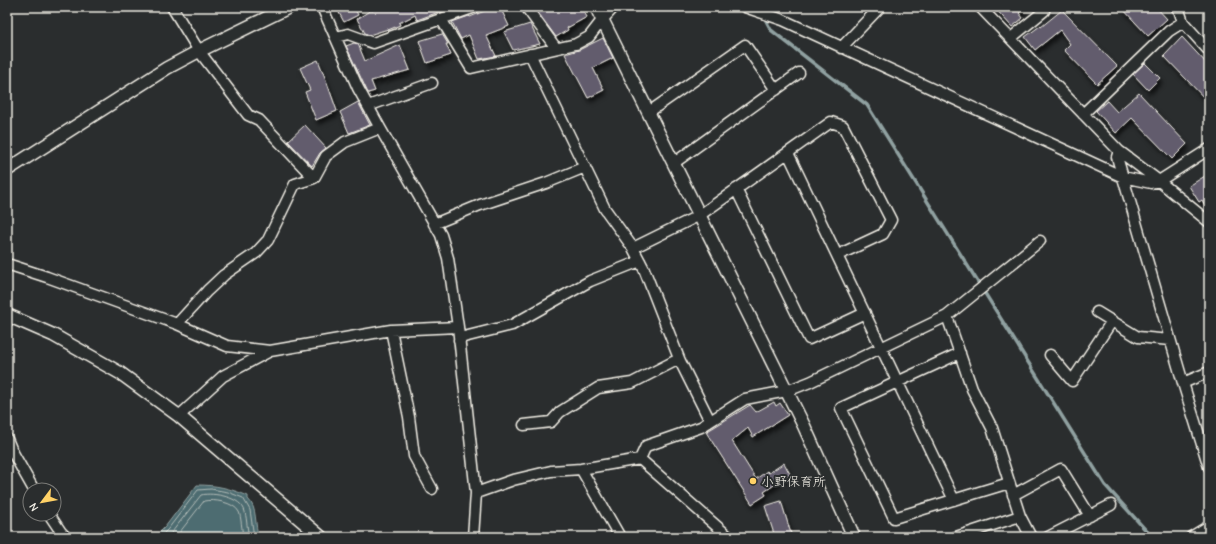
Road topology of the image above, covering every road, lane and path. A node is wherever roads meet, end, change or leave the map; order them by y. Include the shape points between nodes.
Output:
1 (172, 7) edge
2 (289, 7) edge
3 (322, 7) edge
4 (475, 7) edge
5 (526, 7) edge
6 (596, 7) edge
7 (614, 7) edge
8 (745, 7) edge
9 (880, 7) edge
10 (980, 7) edge
11 (1176, 7) edge
12 (1044, 11) dead end
13 (441, 19) junction
14 (603, 19) junction
15 (1183, 22) junction
16 (336, 37) junction
17 (1011, 38) junction
18 (556, 48) junction
19 (841, 48) junction
20 (199, 51) junction
21 (1209, 51) edge
22 (530, 54) junction
23 (799, 73) dead end
24 (432, 83) dead end
25 (776, 90) junction
26 (368, 106) junction
27 (649, 112) junction
28 (1084, 114) junction
29 (380, 128) junction
30 (1209, 150) edge
31 (1119, 151) junction
32 (788, 152) junction
33 (674, 163) junction
34 (585, 167) junction
35 (7, 170) edge
36 (314, 178) junction
37 (1123, 178) junction
38 (1159, 181) junction
39 (736, 189) junction
40 (700, 215) junction
41 (1209, 222) edge
42 (434, 224) junction
43 (1040, 241) dead end
44 (633, 248) junction
45 (838, 255) junction
46 (640, 261) junction
47 (8, 263) edge
48 (1097, 312) dead end
49 (865, 313) junction
50 (7, 315) edge
51 (947, 316) junction
52 (1112, 321) junction
53 (177, 324) junction
54 (458, 327) junction
55 (391, 330) junction
56 (459, 340) junction
57 (1170, 340) junction
58 (882, 347) junction
59 (270, 351) junction
60 (960, 353) junction
61 (1050, 355) dead end
62 (679, 359) junction
63 (1209, 372) edge
64 (898, 382) junction
65 (1183, 383) junction
66 (787, 391) junction
67 (179, 416) junction
68 (710, 421) junction
69 (524, 425) dead end
70 (7, 439) edge
71 (640, 459) junction
72 (1208, 461) edge
73 (581, 469) junction
74 (29, 482) edge
75 (1009, 483) junction
76 (432, 489) dead end
77 (476, 493) junction
78 (1013, 495) junction
79 (954, 500) junction
80 (1111, 505) dead end
81 (1020, 516) junction
82 (1090, 516) junction
83 (54, 522) edge
84 (1209, 526) edge
85 (618, 536) edge
86 (66, 537) edge
87 (321, 537) edge
88 (473, 537) edge
89 (729, 537) edge
90 (854, 537) edge
91 (956, 537) edge
92 (1031, 537) edge
93 (1048, 537) edge
94 (1191, 537) edge

1 - 20 street
2 - 20 street
3 - 16 street
4 - 13 street
5 - 18 street
6 - 14 street
7 - 14 street
8 - 19 street via 783,20
9 - 19 street
10 - 17 street
11 - 15 street
12 - 17 street
13 - 16 street via 373,43 348,34
13 - 22 street via 471,68
14 - 18 street via 589,37 576,44
14 - 27 street
15 - 21 street
15 - 28 street via 1169,31
16 - 26 street
17 - 28 street
18 - 22 street
19 - 37 street
20 - 35 street via 167,68
20 - 36 street via 248,115 259,120
22 - 34 street
23 - 25 street
24 - 26 street
25 - 27 street via 745,45
25 - 33 street
26 - 29 street
27 - 33 street
28 - 31 street
29 - 36 street via 345,142 326,156
29 - 42 street
30 - 38 street
31 - 37 street via 1117,157
31 - 38 street
32 - 39 street
32 - 45 street
32 - 45 street via 831,122 843,126 891,220 883,234
33 - 40 street
34 - 42 street
34 - 44 street via 605,209
36 - 53 street via 295,184 268,240 256,253 224,275
37 - 38 street via 1151,183
37 - 57 street
38 - 41 street
39 - 40 street
39 - 49 street via 809,339
40 - 44 street
40 - 66 street
42 - 54 street via 441,235 448,258
43 - 51 street
44 - 46 street
45 - 49 street
46 - 56 street via 590,281 512,325
46 - 62 street
47 - 53 street
48 - 52 street
49 - 58 street
50 - 67 street via 53,335 120,373
51 - 58 street
51 - 60 street
52 - 57 street via 1138,337
52 - 61 street via 1072,381
53 - 59 street via 227,346
54 - 55 street
54 - 56 street
55 - 59 street
55 - 76 street via 409,417 414,456
56 - 77 street
57 - 65 street
58 - 64 street
58 - 66 street
59 - 67 street via 223,376
60 - 64 street
60 - 75 street via 972,389 992,428
62 - 68 street
62 - 69 street via 632,383 598,388 560,412 551,422
63 - 65 street
64 - 79 street
64 - 79 street via 842,408 845,415 894,518
65 - 72 street
66 - 68 street via 745,399
66 - 90 street
67 - 87 street
68 - 71 street via 701,427 646,446
70 - 74 street
71 - 73 street
71 - 89 street
73 - 77 street via 551,471 512,480
73 - 85 street
75 - 78 street
75 - 79 street
77 - 88 street
78 - 81 street
78 - 82 street via 1061,469
80 - 82 street
81 - 91 street
81 - 92 street
82 - 93 street
83 - 86 street
84 - 94 street

